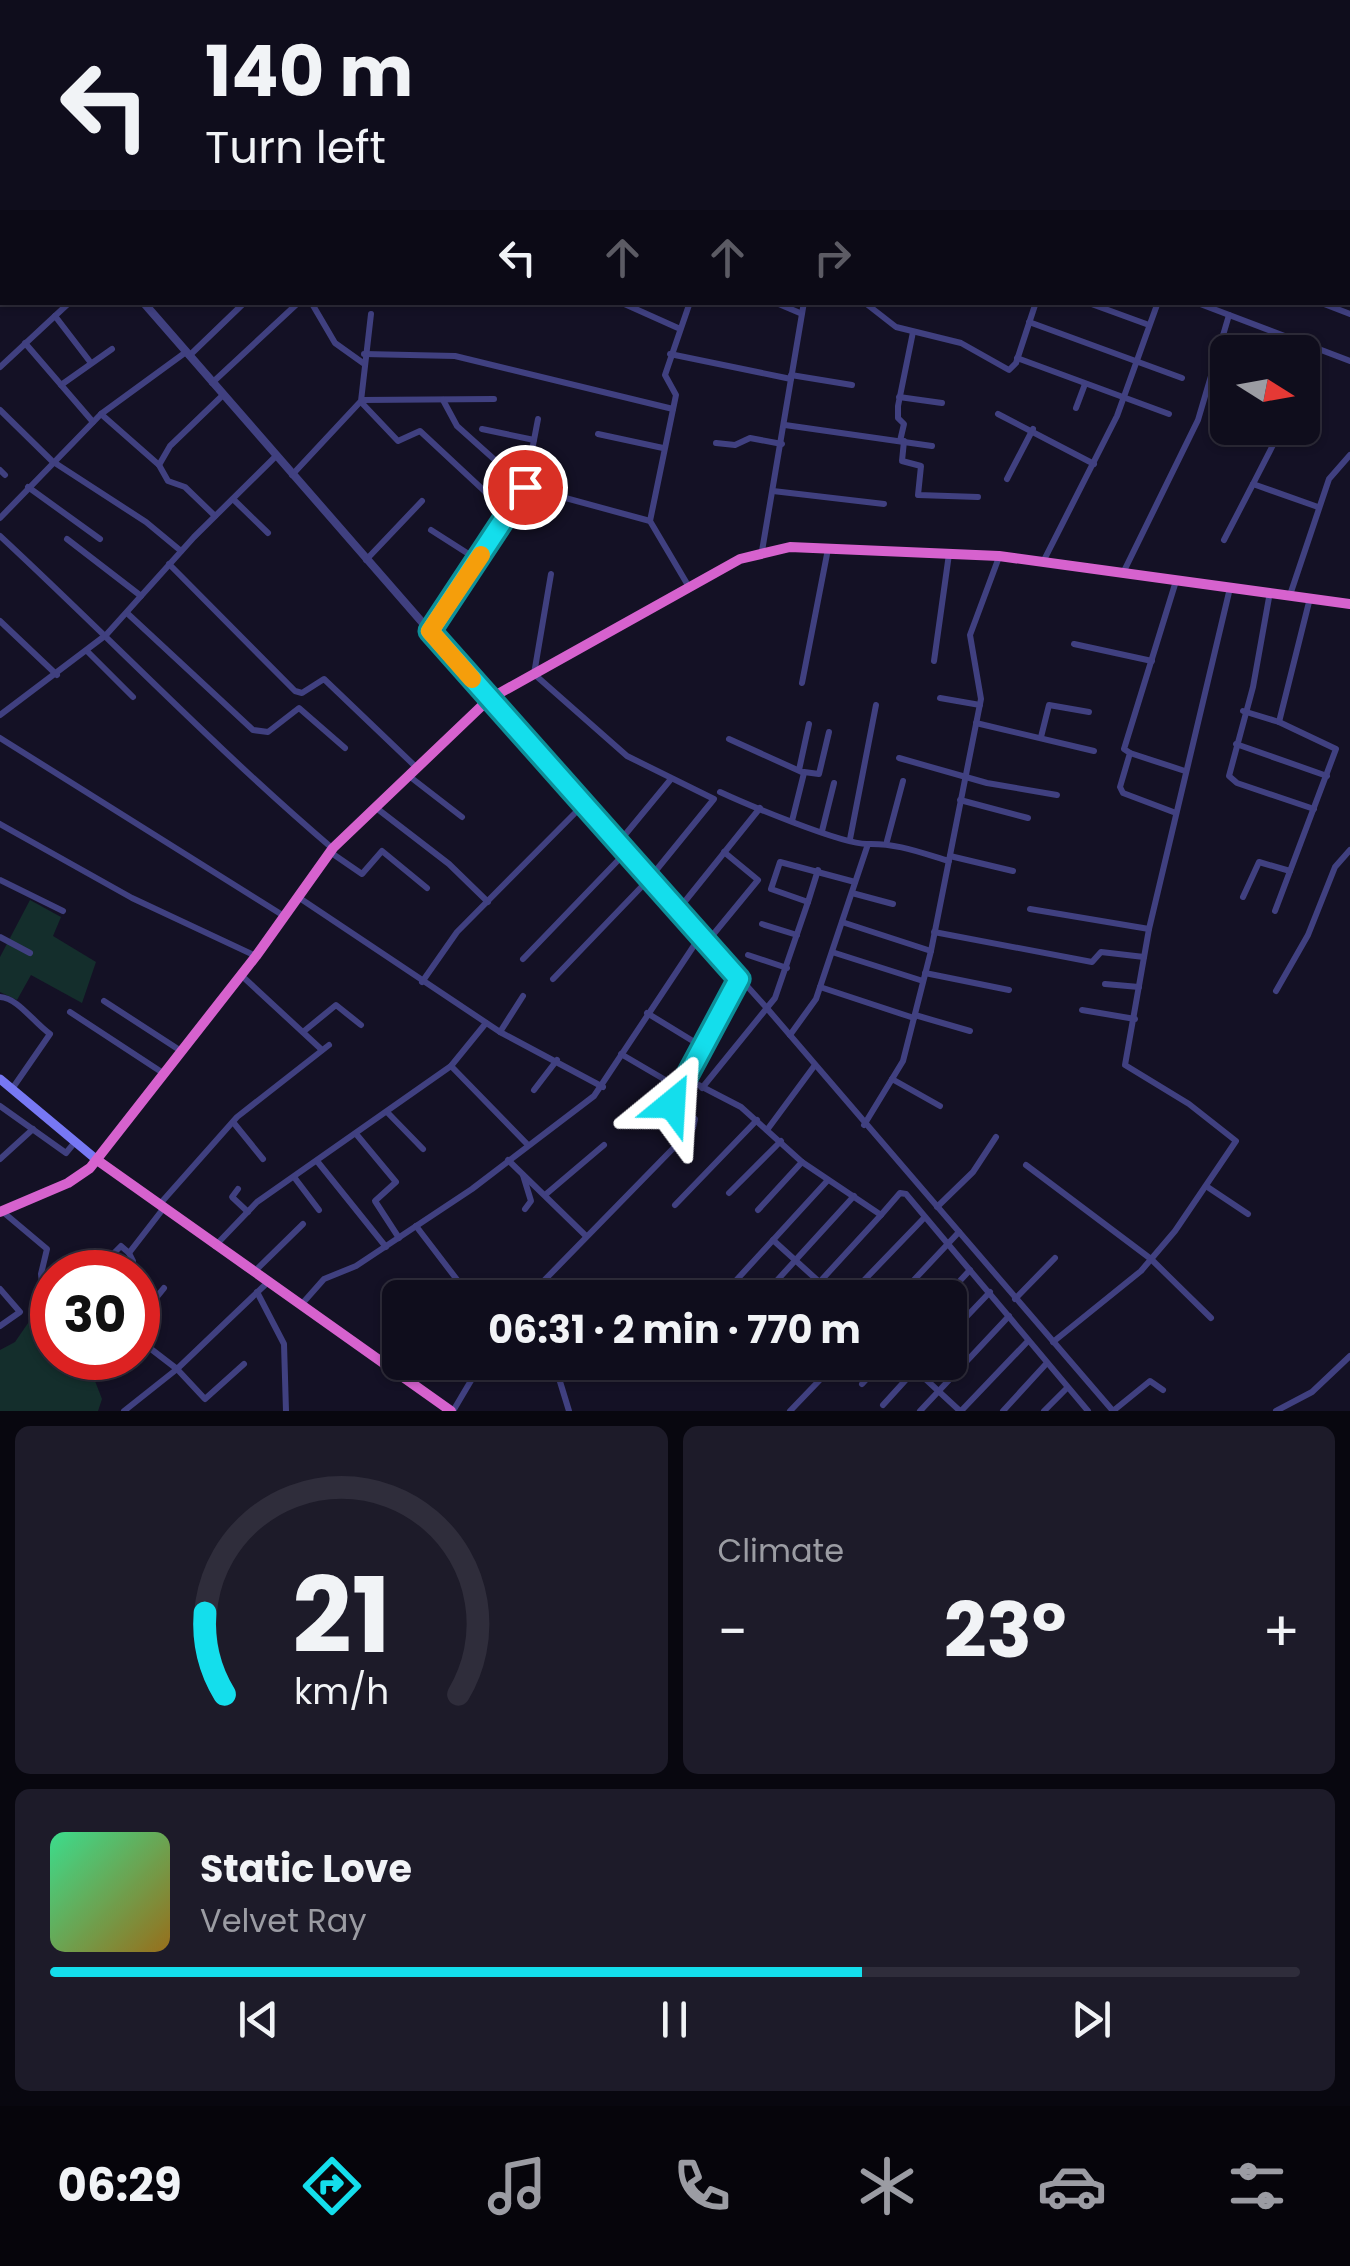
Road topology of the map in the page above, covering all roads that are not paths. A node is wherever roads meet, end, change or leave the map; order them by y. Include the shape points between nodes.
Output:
1 (67, 305) edge
2 (146, 305) edge
3 (242, 305) edge
4 (296, 305) edge
5 (313, 305) edge
6 (627, 305) edge
7 (689, 305) edge
8 (781, 305) edge
9 (803, 305) edge
10 (1035, 305) edge
11 (1094, 305) edge
12 (1157, 305) edge
13 (1203, 305) edge
14 (876, 306) edge
15 (800, 313) junction
16 (371, 314) dead end
17 (1229, 315) junction
18 (56, 316) junction
19 (1029, 322) junction
20 (1149, 325) junction
21 (678, 328) junction
22 (913, 332) junction
23 (25, 343) junction
24 (112, 349) dead end
25 (187, 354) junction
26 (670, 354) junction
27 (1018, 358) junction
28 (364, 359) junction
29 (1137, 361) junction
30 (1350, 361) edge
31 (91, 364) junction
32 (0, 366) edge
33 (791, 377) junction
34 (1182, 378) dead end
35 (212, 383) junction
36 (61, 384) junction
37 (1085, 384) junction
38 (852, 385) dead end
39 (223, 394) junction
40 (1124, 396) junction
41 (899, 397) junction
42 (494, 399) dead end
43 (443, 400) junction
44 (361, 401) junction
45 (942, 402) dead end
46 (1076, 408) dead end
47 (673, 409) junction
48 (0, 410) edge
49 (101, 414) junction
50 (998, 414) dead end
51 (1169, 414) dead end
52 (538, 418) dead end
53 (93, 422) junction
54 (785, 425) junction
55 (482, 429) dead end
56 (1033, 429) junction
57 (598, 434) dead end
58 (534, 440) junction
59 (902, 441) junction
60 (716, 443) dead end
61 (782, 444) junction
62 (1273, 445) edge
63 (932, 446) dead end
64 (663, 448) junction
65 (1350, 455) edge
66 (276, 456) junction
67 (52, 461) junction
68 (1094, 464) junction
69 (159, 465) junction
70 (292, 474) junction
71 (1007, 479) dead end
72 (1253, 484) junction
73 (28, 486) junction
74 (525, 487) junction
75 (773, 491) junction
76 (978, 497) dead end
77 (233, 498) junction
78 (422, 501) dead end
79 (884, 504) dead end
80 (1318, 507) junction
81 (508, 513) junction
82 (216, 516) junction
83 (0, 518) edge
84 (650, 522) junction
85 (431, 530) dead end
86 (268, 533) dead end
87 (0, 536) edge
88 (100, 538) dead end
89 (67, 539) dead end
90 (1224, 540) dead end
91 (828, 548) junction
92 (182, 551) junction
93 (762, 551) junction
94 (949, 553) junction
95 (1000, 556) junction
96 (366, 560) junction
97 (478, 560) junction
98 (1044, 560) junction
99 (169, 564) junction
100 (1124, 570) junction
101 (551, 574) dead end
102 (1176, 579) junction
103 (1230, 587) junction
104 (689, 588) junction
105 (1270, 592) junction
106 (1290, 595) junction
107 (140, 596) junction
108 (1310, 598) junction
109 (1350, 604) edge
110 (126, 613) junction
111 (0, 621) edge
112 (430, 631) junction
113 (106, 634) junction
114 (1074, 644) dead end
115 (87, 650) junction
116 (1152, 660) junction
117 (934, 661) dead end
118 (57, 674) junction
119 (534, 674) junction
120 (802, 683) dead end
121 (133, 697) dead end
122 (940, 698) dead end
123 (489, 699) junction
124 (876, 704) dead end
125 (980, 705) junction
126 (2, 710) edge
127 (1243, 711) junction
128 (1089, 712) dead end
129 (1279, 722) junction
130 (976, 723) junction
131 (810, 724) dead end
132 (829, 732) dead end
133 (1042, 737) junction
134 (0, 738) edge
135 (729, 738) dead end
136 (1236, 744) junction
137 (345, 748) dead end
138 (1094, 750) dead end
139 (1130, 753) junction
140 (899, 758) dead end
141 (801, 771) junction
142 (1184, 771) junction
143 (412, 772) junction
144 (966, 776) junction
145 (1327, 776) junction
146 (671, 780) junction
147 (903, 781) dead end
148 (834, 783) dead end
149 (720, 792) dead end
150 (1057, 795) dead end
151 (960, 800) junction
152 (584, 804) junction
153 (375, 806) junction
154 (760, 808) junction
155 (1314, 809) junction
156 (1176, 813) junction
157 (462, 817) dead end
158 (1028, 818) dead end
159 (792, 822) junction
160 (0, 824) edge
161 (822, 831) junction
162 (850, 839) junction
163 (619, 842) junction
164 (887, 842) junction
165 (868, 844) junction
166 (332, 850) junction
167 (1350, 850) edge
168 (724, 852) junction
169 (623, 855) junction
170 (949, 858) junction
171 (818, 870) junction
172 (1013, 870) dead end
173 (1290, 872) junction
174 (0, 880) edge
175 (645, 882) junction
176 (856, 882) junction
177 (427, 888) dead end
178 (852, 893) junction
179 (298, 897) junction
180 (1243, 897) dead end
181 (488, 902) junction
182 (808, 902) junction
183 (893, 904) dead end
184 (1030, 909) dead end
185 (678, 910) junction
186 (1275, 911) dead end
187 (63, 912) dead end
188 (284, 916) junction
189 (842, 922) junction
190 (762, 924) dead end
191 (1148, 929) junction
192 (934, 932) junction
193 (797, 935) junction
194 (0, 937) edge
195 (700, 941) junction
196 (931, 951) junction
197 (832, 952) junction
198 (30, 953) dead end
199 (256, 956) junction
200 (748, 956) dead end
201 (1144, 957) junction
202 (523, 959) dead end
203 (787, 968) junction
204 (241, 975) junction
205 (924, 977) junction
206 (553, 979) dead end
207 (739, 979) junction
208 (422, 982) junction
209 (1105, 984) dead end
210 (820, 987) junction
211 (1139, 987) junction
212 (1009, 990) dead end
213 (1276, 991) dead end
214 (0, 996) edge
215 (523, 996) dead end
216 (104, 1002) dead end
217 (765, 1006) junction
218 (1082, 1010) dead end
219 (70, 1012) dead end
220 (646, 1013) junction
221 (914, 1017) junction
222 (1135, 1019) junction
223 (486, 1023) junction
224 (361, 1026) dead end
225 (970, 1031) dead end
226 (303, 1032) junction
227 (500, 1032) junction
228 (790, 1035) junction
229 (701, 1046) junction
230 (182, 1051) junction
231 (622, 1054) junction
232 (557, 1060) junction
233 (815, 1065) junction
234 (451, 1066) junction
235 (164, 1074) junction
236 (685, 1078) junction
237 (0, 1079) edge
238 (892, 1079) junction
239 (602, 1086) junction
240 (679, 1088) junction
241 (702, 1088) junction
242 (12, 1089) junction
243 (534, 1090) dead end
244 (940, 1106) dead end
245 (4, 1109) edge
246 (387, 1112) junction
247 (0, 1118) edge
248 (757, 1120) junction
249 (233, 1122) junction
250 (864, 1124) junction
251 (32, 1129) junction
252 (766, 1130) junction
253 (357, 1135) junction
254 (996, 1137) dead end
255 (780, 1141) junction
256 (528, 1144) junction
257 (604, 1146) dead end
258 (86, 1149) junction
259 (424, 1149) dead end
260 (0, 1159) edge
261 (263, 1159) dead end
262 (508, 1160) junction
263 (317, 1162) junction
264 (802, 1162) junction
265 (1026, 1165) dead end
266 (523, 1174) junction
267 (294, 1177) junction
268 (828, 1180) junction
269 (912, 1180) junction
270 (1206, 1186) junction
271 (238, 1189) dead end
272 (728, 1193) dead end
273 (545, 1195) junction
274 (854, 1196) junction
275 (897, 1196) junction
276 (676, 1204) dead end
277 (160, 1207) junction
278 (525, 1208) dead end
279 (938, 1208) junction
280 (319, 1210) dead end
281 (758, 1210) dead end
282 (1, 1212) edge
283 (248, 1212) junction
284 (1248, 1214) dead end
285 (881, 1215) junction
286 (924, 1218) junction
287 (302, 1224) dead end
288 (416, 1226) junction
289 (585, 1235) junction
290 (399, 1238) junction
291 (953, 1238) junction
292 (773, 1240) junction
293 (215, 1246) junction
294 (386, 1246) junction
295 (47, 1250) edge
296 (130, 1250) edge
297 (1055, 1258) dead end
298 (1151, 1259) junction
299 (796, 1260) junction
300 (970, 1270) junction
301 (254, 1273) junction
302 (455, 1280) edge
303 (544, 1280) edge
304 (736, 1280) edge
305 (778, 1280) edge
306 (818, 1280) edge
307 (822, 1280) edge
308 (864, 1280) edge
309 (914, 1280) edge
310 (961, 1280) edge
311 (267, 1282) junction
312 (164, 1288) dead end
313 (0, 1289) edge
314 (257, 1292) junction
315 (990, 1292) junction
316 (160, 1293) edge
317 (1015, 1298) junction
318 (300, 1306) junction
319 (967, 1316) edge
320 (1010, 1316) junction
321 (1211, 1318) dead end
322 (0, 1326) edge
323 (1028, 1341) junction
324 (1053, 1342) junction
325 (160, 1355) edge
326 (1350, 1356) edge
327 (382, 1363) edge
328 (244, 1364) dead end
329 (1046, 1364) junction
330 (177, 1368) junction
331 (407, 1380) edge
332 (471, 1380) edge
333 (560, 1380) edge
334 (820, 1380) edge
335 (866, 1380) edge
336 (906, 1380) edge
337 (926, 1380) edge
338 (862, 1384) dead end
339 (1068, 1388) junction
340 (1164, 1390) dead end
341 (939, 1391) junction
342 (134, 1402) junction
343 (883, 1405) dead end
344 (124, 1411) edge
345 (141, 1411) edge
346 (286, 1411) edge
347 (452, 1411) edge
348 (569, 1411) edge
349 (790, 1411) edge
350 (920, 1411) edge
351 (961, 1411) edge
352 (1002, 1411) edge
353 (1044, 1411) edge
354 (1088, 1411) edge
355 (1113, 1411) edge
356 (1276, 1411) edge

1 - 18 street
2 - 25 street
3 - 25 street
4 - 35 street
5 - 28 street via 335,343
6 - 21 street
7 - 21 street
8 - 15 street
9 - 15 street
10 - 19 street
11 - 20 street
12 - 20 street
13 - 17 street
14 - 22 street via 892,325
15 - 33 street
16 - 28 street
17 - 30 street
17 - 100 street via 1198,420
18 - 23 street
18 - 31 street
19 - 27 street
19 - 29 street
20 - 29 street
21 - 26 street
22 - 27 street via 961,343 1009,370
22 - 41 street
23 - 32 street
23 - 36 street
24 - 31 street
25 - 35 street
25 - 49 street
26 - 33 street
26 - 47 street via 665,378 676,391
27 - 37 street
28 - 44 street
28 - 47 street via 455,356
29 - 34 street
29 - 40 street
31 - 36 street
33 - 38 street
33 - 54 street
35 - 39 street
36 - 53 street
37 - 40 street
37 - 46 street
39 - 66 street
39 - 69 street
40 - 51 street
40 - 68 street
41 - 45 street
41 - 59 street
42 - 43 street
43 - 44 street
43 - 74 street via 457,426
44 - 70 street
44 - 81 street via 398,440 420,431
47 - 64 street
48 - 67 street
49 - 53 street
49 - 69 street
50 - 56 street
52 - 58 street
53 - 67 street
54 - 59 street
54 - 61 street
55 - 58 street
56 - 68 street
56 - 71 street
57 - 64 street
58 - 74 street
59 - 63 street
59 - 76 street via 903,462 921,466 918,495
60 - 61 street via 750,438
61 - 75 street
62 - 72 street
64 - 84 street
65 - 80 street via 1330,477
66 - 70 street
66 - 77 street
67 - 73 street
67 - 92 street
68 - 98 street
69 - 82 street via 168,481 186,486
70 - 96 street
72 - 80 street
72 - 90 street
73 - 83 street
73 - 88 street
74 - 81 street
74 - 84 street
75 - 79 street
75 - 93 street
77 - 82 street
77 - 86 street
78 - 96 street
80 - 106 street
81 - 97 street
82 - 92 street
84 - 104 street
85 - 97 street
87 - 113 street
89 - 107 street
91 - 93 highway
91 - 94 highway
91 - 120 street
92 - 99 street
93 - 104 highway
94 - 95 highway
94 - 117 street
95 - 98 highway
95 - 125 street via 970,635
96 - 112 street
97 - 112 street
98 - 100 highway
99 - 107 street
99 - 143 street via 295,691 324,679
100 - 102 highway
101 - 119 street
102 - 103 highway
102 - 116 street
103 - 105 highway
103 - 142 street
104 - 119 highway
105 - 106 highway
105 - 127 street
106 - 108 highway
107 - 110 street
108 - 109 highway
108 - 129 street
110 - 113 street
110 - 137 street via 253,730 268,732 296,708
111 - 118 street
112 - 123 street
113 - 115 street
113 - 166 street
114 - 116 street
115 - 118 street
115 - 121 street
116 - 139 street via 1127,734 1124,749
118 - 126 street
119 - 123 highway
119 - 146 street via 594,731
122 - 125 street
123 - 143 highway
123 - 152 street
124 - 162 street
125 - 130 street
127 - 129 street
127 - 136 street
128 - 133 street via 1050,705
129 - 145 street via 1334,746
130 - 133 street
130 - 144 street
131 - 141 street
132 - 141 street via 820,774
133 - 138 street
134 - 188 street
135 - 141 street
136 - 145 street
136 - 155 street via 1232,780
139 - 142 street
139 - 156 street via 1121,791
140 - 144 street
141 - 159 street
142 - 156 street
143 - 153 highway
143 - 157 street
144 - 150 street
144 - 151 street
145 - 155 street
146 - 163 street
146 - 175 street via 714,798
147 - 164 street
148 - 161 street
149 - 154 street
151 - 158 street
151 - 170 street
152 - 163 street
152 - 181 street
153 - 166 highway
153 - 181 street
154 - 159 street
154 - 168 street
155 - 173 street
156 - 191 street
159 - 161 street
160 - 199 street via 132,898
161 - 162 street
162 - 165 street
163 - 169 street
164 - 165 street
164 - 170 street
165 - 176 street
166 - 177 street via 362,874 383,852
166 - 179 highway
167 - 213 street
168 - 185 street
168 - 195 street via 758,880
169 - 175 street
169 - 202 street
170 - 172 street
170 - 192 street
171 - 176 street
171 - 182 street
171 - 182 street via 781,862 776,867 772,890
173 - 180 street via 1258,862
173 - 186 street
174 - 187 street
175 - 185 street
175 - 206 street
176 - 178 street
178 - 183 street
178 - 189 street
179 - 188 highway
179 - 208 street
181 - 208 street
182 - 193 street
184 - 191 street
185 - 195 street
188 - 199 highway
189 - 196 street
189 - 197 street
190 - 193 street
191 - 201 street
192 - 196 street
192 - 201 street via 1092,962 1102,952
193 - 203 street
194 - 198 street
195 - 207 street
195 - 220 street
196 - 205 street
197 - 205 street
197 - 210 street
199 - 204 highway
200 - 203 street
201 - 211 street
203 - 217 street
204 - 226 street
204 - 230 highway
205 - 212 street
205 - 221 street
207 - 217 street
207 - 229 street
208 - 223 street
209 - 211 street
210 - 221 street
210 - 228 street
211 - 222 street
214 - 242 street via 50,1034
215 - 227 street
216 - 230 street
217 - 228 street
217 - 241 street
218 - 222 street
219 - 235 street
220 - 229 street
220 - 231 street
221 - 225 street
221 - 238 street
222 - 270 street via 1126,1069 1236,1137
223 - 227 street
223 - 234 street
224 - 226 street via 336,1006
226 - 249 street via 326,1048
227 - 232 street
228 - 233 street
229 - 236 street
230 - 235 highway
231 - 239 street
231 - 240 street
232 - 239 street
232 - 243 street
233 - 250 street
233 - 252 street
234 - 246 street
234 - 256 street
235 - 258 highway
236 - 240 street
236 - 241 street
237 - 242 main road
238 - 244 street
238 - 250 street
239 - 256 street
240 - 289 street via 672,1105 695,1119 693,1128
241 - 248 street
242 - 258 main road
245 - 247 street
245 - 251 street
246 - 253 street
246 - 259 street
248 - 252 street
248 - 276 street
249 - 261 street
249 - 277 street
250 - 269 street
251 - 258 street via 66,1153
251 - 260 street
252 - 255 street
253 - 263 street
253 - 290 street via 396,1181 375,1201
254 - 279 street
255 - 264 street
255 - 272 street
256 - 262 street
257 - 273 street
258 - 277 highway
258 - 282 highway via 81,1176
262 - 266 street
262 - 288 street
263 - 267 street
263 - 294 street
264 - 268 street
264 - 281 street
265 - 298 street
266 - 273 street
266 - 278 street via 531,1201
267 - 280 street
267 - 283 street
268 - 274 street
268 - 292 street
269 - 275 street
269 - 279 street
270 - 284 street
270 - 298 street
271 - 283 street via 232,1197
273 - 289 street
274 - 285 street
274 - 299 street
275 - 285 street
275 - 286 street via 906,1194
277 - 293 highway
277 - 296 street
279 - 291 street
282 - 295 street
283 - 293 street
285 - 307 street
286 - 291 street
286 - 308 street
287 - 301 street
288 - 290 street
288 - 302 street
289 - 303 street
290 - 294 street
291 - 300 street
291 - 309 street
291 - 317 street
292 - 299 street
292 - 304 street
293 - 301 highway
294 - 318 street via 329,1276
297 - 317 street
298 - 321 street
298 - 324 street
299 - 305 street
299 - 306 street
300 - 310 street
300 - 315 street
301 - 311 highway
311 - 314 street
311 - 318 highway
312 - 316 street
313 - 322 street via 20,1312
314 - 330 street
314 - 346 street via 284,1344
315 - 319 street
315 - 320 street
317 - 324 street
318 - 327 highway
320 - 323 street
320 - 341 street
323 - 329 street
323 - 351 street
324 - 355 street
325 - 330 street
326 - 356 street via 1318,1388
328 - 330 street via 207,1399
329 - 339 street
329 - 352 street
330 - 342 street
331 - 347 highway
332 - 347 street
333 - 348 street
334 - 349 street
335 - 338 street
336 - 343 street
337 - 341 street
339 - 353 street
339 - 354 street
340 - 355 street via 1148,1382
341 - 350 street
341 - 351 street
342 - 344 street
342 - 345 street

